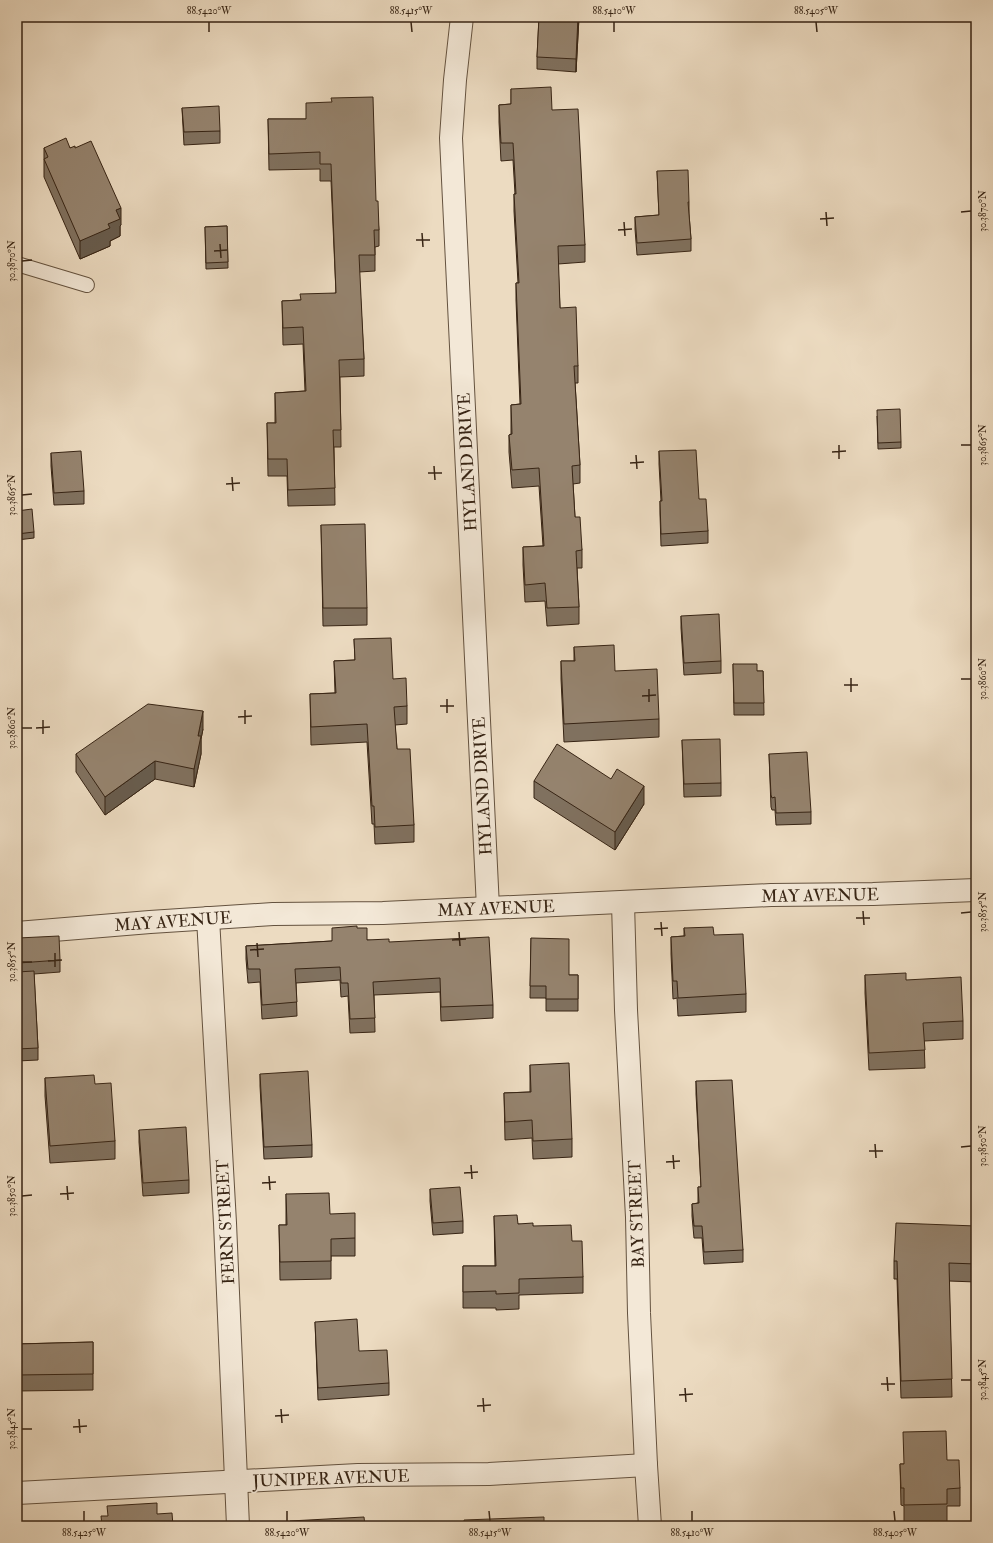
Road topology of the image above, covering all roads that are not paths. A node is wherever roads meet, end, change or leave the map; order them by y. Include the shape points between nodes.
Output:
1 (462, 17) edge
2 (17, 264) edge
3 (87, 285) dead end
4 (976, 890) edge
5 (623, 902) junction
6 (488, 908) junction
7 (208, 918) junction
8 (17, 933) edge
9 (646, 1466) junction
10 (235, 1481) junction
11 (17, 1493) edge
12 (238, 1526) edge
13 (650, 1526) edge

1 - 6 street, HYLAND DRIVE via 451,138
2 - 3 lane
4 - 5 street, MAY AVENUE via 770,895
5 - 6 street, MAY AVENUE
5 - 9 street, BAY STREET
6 - 7 street, MAY AVENUE
7 - 8 street, MAY AVENUE
7 - 10 street, FERN STREET via 225,1223
9 - 10 street, JUNIPER AVENUE via 489,1474 358,1475
9 - 13 street, BAY STREET
10 - 11 street, JUNIPER AVENUE
10 - 12 street, FERN STREET

